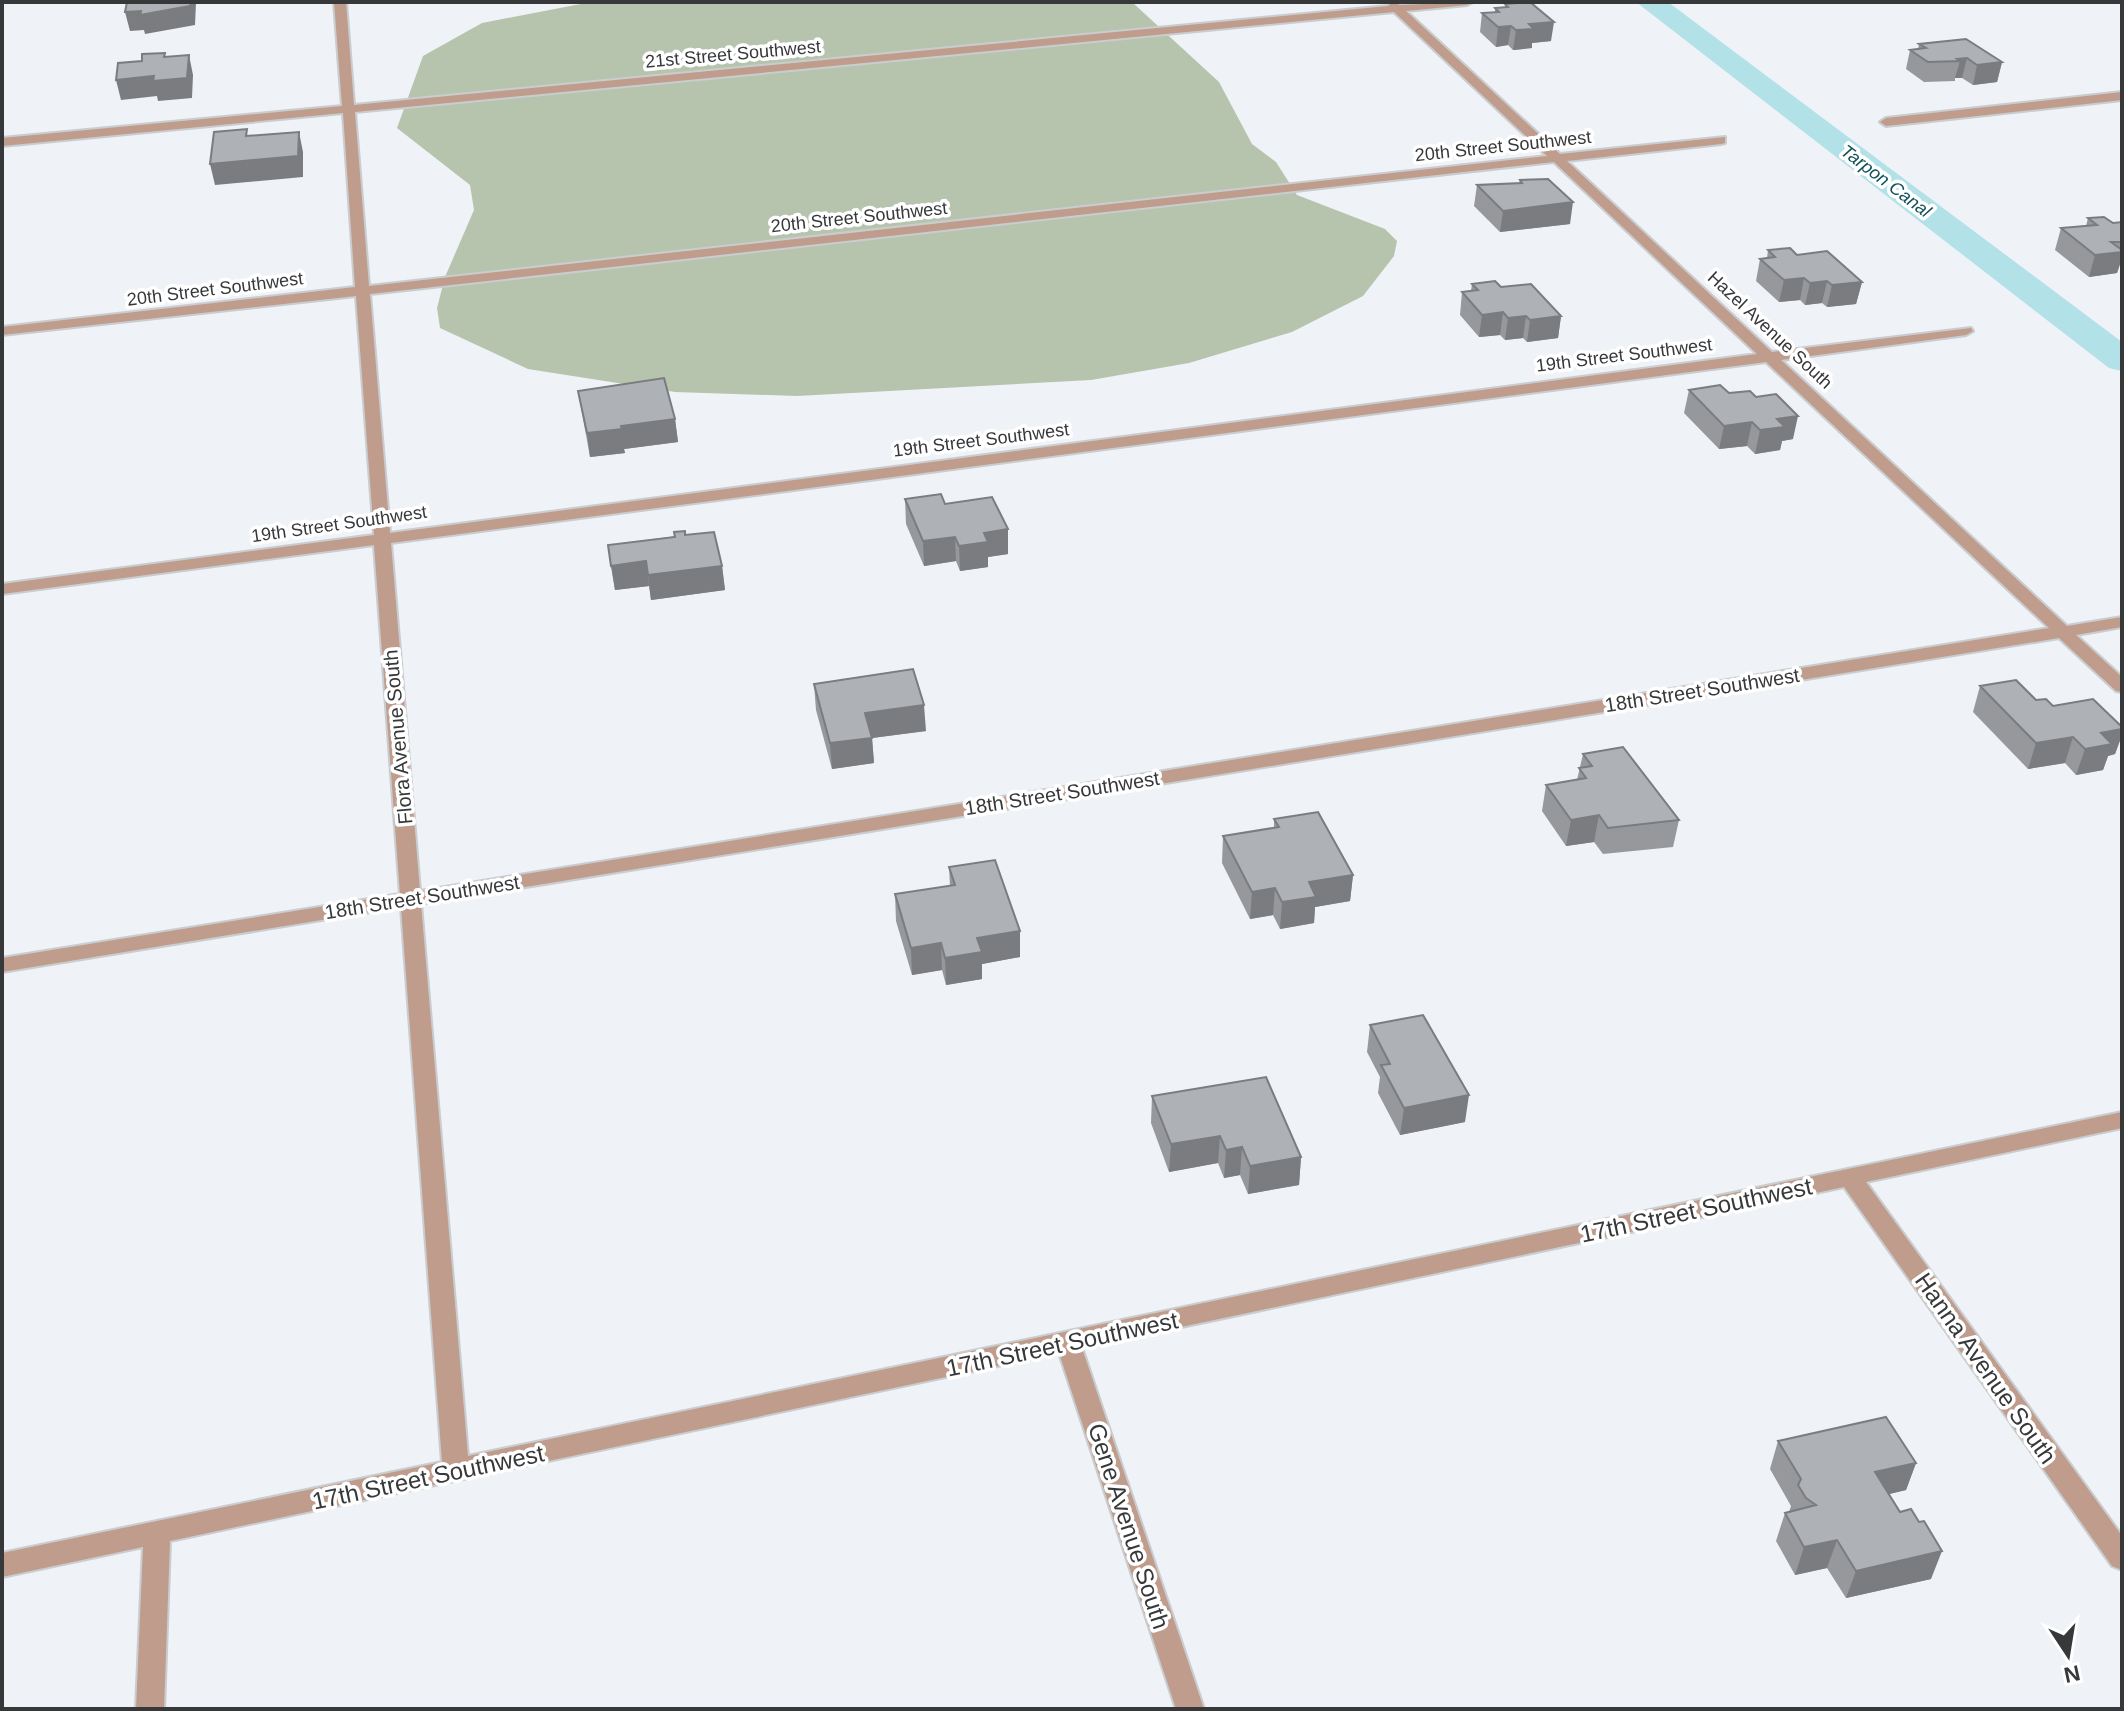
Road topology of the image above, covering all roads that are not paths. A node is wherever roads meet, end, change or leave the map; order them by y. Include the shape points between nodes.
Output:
1 (340, 2) edge
2 (1467, 2) edge
3 (1393, 5) edge
4 (2122, 96) edge
5 (349, 109) junction
6 (1886, 122) dead end
7 (1721, 140) dead end
8 (2, 142) edge
9 (1556, 158) junction
10 (363, 290) junction
11 (2, 331) edge
12 (1966, 331) dead end
13 (1769, 357) junction
14 (382, 538) junction
15 (2, 589) edge
16 (2122, 622) edge
17 (2062, 632) junction
18 (2122, 687) edge
19 (411, 899) junction
20 (2, 965) edge
21 (2122, 1120) edge
22 (1850, 1177) junction
23 (1068, 1343) junction
24 (456, 1472) junction
25 (157, 1534) junction
26 (2122, 1558) edge
27 (2, 1565) edge
28 (150, 1709) edge
29 (1190, 1709) edge

1 - 5 street, Flora Avenue South
2 - 3 street, 21st Street Southwest
3 - 5 street, 21st Street Southwest
3 - 9 street, Hazel Avenue South
4 - 6 street
5 - 8 street, 21st Street Southwest
5 - 10 street, Flora Avenue South
7 - 9 street, 20th Street Southwest
9 - 10 street, 20th Street Southwest
9 - 13 street, Hazel Avenue South
10 - 11 street, 20th Street Southwest
10 - 14 street, Flora Avenue South
12 - 13 street, 19th Street Southwest
13 - 14 street, 19th Street Southwest
13 - 17 street, Hazel Avenue South
14 - 15 street, 19th Street Southwest
14 - 19 street, Flora Avenue South
16 - 17 street, 18th Street Southwest
17 - 18 street, Hazel Avenue South
17 - 19 street, 18th Street Southwest
19 - 20 street, 18th Street Southwest
19 - 24 street, Flora Avenue South
21 - 22 street, 17th Street Southwest
22 - 23 street, 17th Street Southwest
22 - 26 street, Hanna Avenue South
23 - 24 street, 17th Street Southwest
23 - 29 street, Gene Avenue South
24 - 25 street, 17th Street Southwest
25 - 27 street, 17th Street Southwest
25 - 28 street

